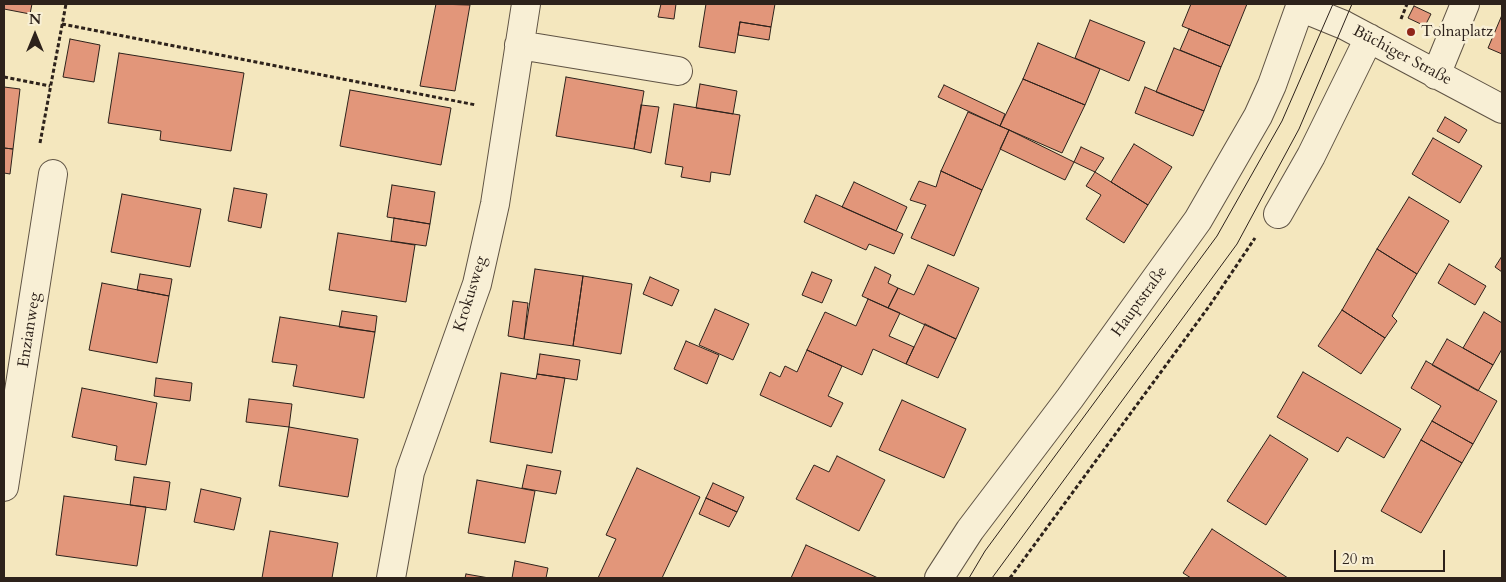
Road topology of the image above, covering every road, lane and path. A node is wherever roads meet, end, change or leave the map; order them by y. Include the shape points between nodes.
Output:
1 (66, 4) edge
2 (526, 4) edge
3 (1465, 4) edge
4 (1301, 5) edge
5 (62, 24) junction
6 (1369, 38) junction
7 (519, 45) junction
8 (678, 71) dead end
9 (1436, 75) junction
10 (4, 77) edge
11 (50, 86) junction
12 (1502, 109) edge
13 (508, 112) junction
14 (53, 174) joint
15 (1278, 214) joint
16 (4, 486) edge
17 (391, 578) edge
18 (939, 578) edge
19 (1010, 578) edge

1 - 5 path
2 - 7 street, Krokusweg
3 - 9 street
4 - 6 street, Büchiger Straße
4 - 18 street, Hauptstraße via 1258,116 1198,220 970,530
5 - 11 path
5 - 13 path
6 - 9 street, Büchiger Straße
6 - 15 street via 1311,156
7 - 8 street
7 - 13 street, Krokusweg
9 - 12 street, Büchiger Straße
10 - 11 path
11 - 14 path via 37,160
13 - 17 street, Krokusweg via 495,204 477,284 410,472
14 - 16 street, Enzianweg
15 - 19 path via 1269,216 1210,305

